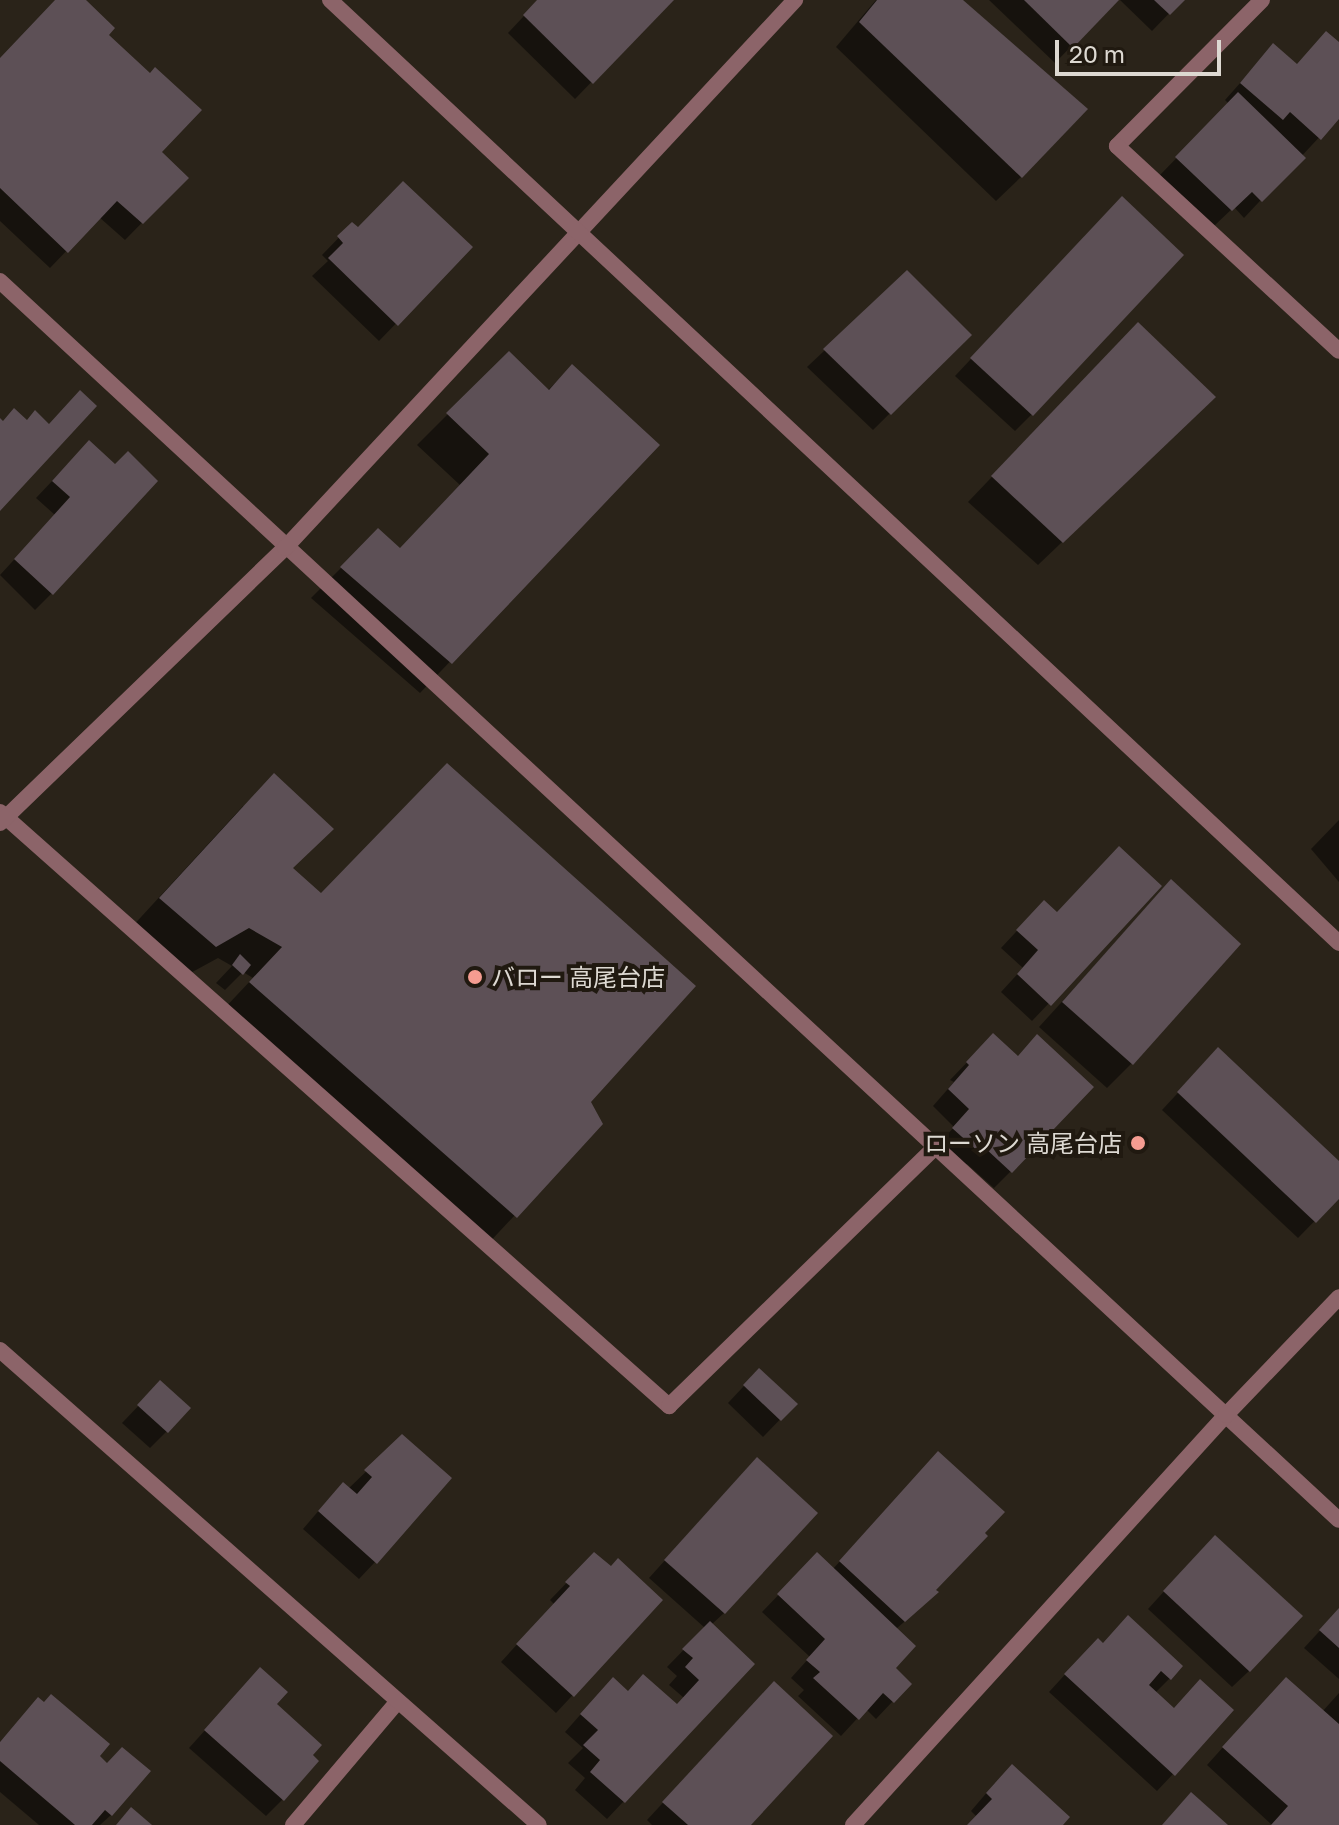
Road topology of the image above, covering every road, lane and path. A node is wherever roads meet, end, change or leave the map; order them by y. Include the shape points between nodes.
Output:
1 (330, 0) edge
2 (795, 0) edge
3 (1262, 0) edge
4 (576, 233) junction
5 (0, 281) edge
6 (1339, 351) edge
7 (285, 548) junction
8 (2, 817) edge
9 (1339, 943) edge
10 (936, 1146) junction
11 (1339, 1297) edge
12 (0, 1350) edge
13 (1226, 1415) junction
14 (1339, 1520) edge
15 (398, 1701) junction
16 (293, 1825) edge
17 (539, 1825) edge
18 (853, 1825) edge

1 - 4 street
2 - 4 street
3 - 6 street via 1117,146
4 - 7 street
4 - 9 street
5 - 7 street
7 - 8 street
7 - 10 street
8 - 10 street via 669,1406
10 - 13 street
11 - 13 street
12 - 15 street
13 - 14 street
13 - 18 street
15 - 16 street
15 - 17 street

